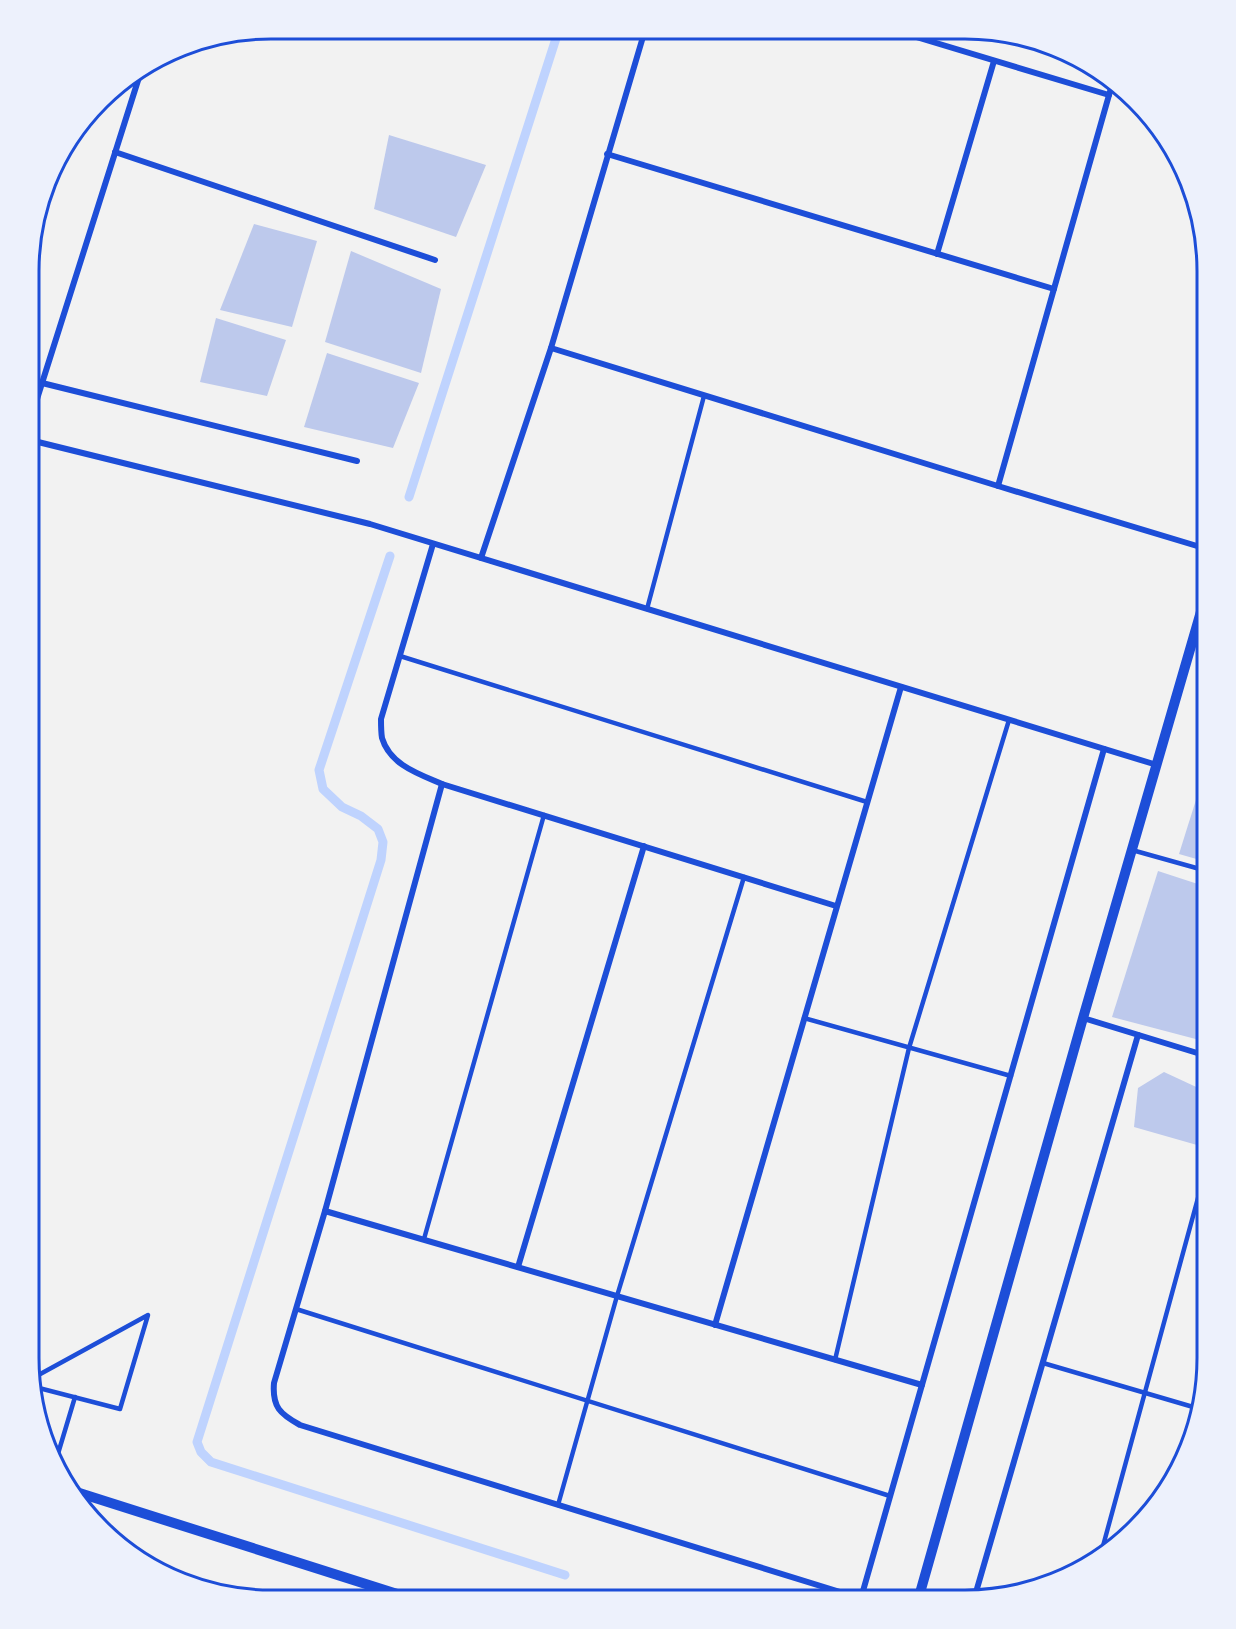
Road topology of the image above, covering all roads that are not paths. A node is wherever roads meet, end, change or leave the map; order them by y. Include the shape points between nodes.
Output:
1 (642, 39) edge
2 (922, 39) edge
3 (994, 61) junction
4 (138, 81) edge
5 (1110, 90) edge
6 (1109, 95) junction
7 (115, 152) junction
8 (607, 154) junction
9 (937, 254) junction
10 (435, 260) dead end
11 (1053, 289) junction
12 (551, 348) junction
13 (39, 382) edge
14 (42, 383) junction
15 (39, 392) edge
16 (704, 396) junction
17 (39, 442) edge
18 (357, 462) dead end
19 (998, 486) junction
20 (433, 544) junction
21 (1197, 546) edge
22 (481, 558) junction
23 (647, 609) junction
24 (1197, 626) edge
25 (400, 656) junction
26 (901, 687) junction
27 (1009, 720) junction
28 (1104, 749) junction
29 (1157, 765) junction
30 (442, 784) junction
31 (867, 802) junction
32 (544, 815) junction
33 (644, 846) junction
34 (1132, 850) junction
35 (1197, 868) edge
36 (744, 877) junction
37 (836, 906) junction
38 (804, 1018) junction
39 (1083, 1018) junction
40 (1138, 1035) junction
41 (909, 1048) junction
42 (1197, 1053) edge
43 (1011, 1076) junction
44 (1197, 1201) edge
45 (325, 1211) junction
46 (424, 1239) junction
47 (519, 1267) junction
48 (617, 1296) junction
49 (296, 1309) junction
50 (715, 1325) junction
51 (835, 1360) junction
52 (1042, 1364) junction
53 (39, 1375) edge
54 (922, 1385) junction
55 (41, 1388) edge
56 (1144, 1393) junction
57 (75, 1397) junction
58 (587, 1401) junction
59 (1192, 1407) edge
60 (59, 1451) edge
61 (83, 1494) edge
62 (890, 1496) junction
63 (558, 1505) junction
64 (1104, 1544) edge
65 (385, 1590) edge
66 (834, 1590) edge
67 (865, 1590) edge
68 (921, 1590) edge
69 (977, 1590) edge

1 - 8 street
2 - 3 street
3 - 6 street
3 - 9 street
4 - 7 street
5 - 6 street
6 - 11 street
7 - 10 street
7 - 14 street
8 - 9 street
8 - 12 street
9 - 11 street
11 - 19 street
12 - 16 street
12 - 22 street
13 - 14 street
14 - 15 street
14 - 18 street
16 - 19 street
16 - 23 lane
17 - 20 street via 328,513
19 - 21 street
20 - 22 street
20 - 25 street
22 - 23 street
23 - 26 street
24 - 29 street
25 - 30 street via 381,719 382,737 400,764
25 - 31 lane
26 - 27 street
26 - 31 street
27 - 28 street
27 - 41 lane
28 - 29 street
28 - 43 street
29 - 34 street
30 - 32 street
30 - 45 street
31 - 37 street
32 - 33 street
32 - 46 lane
33 - 36 street
33 - 47 street
34 - 35 lane
34 - 39 street
36 - 37 street
36 - 48 lane
37 - 38 street
38 - 41 lane
38 - 50 street
39 - 40 street
39 - 68 street
40 - 42 street
40 - 52 street
41 - 43 lane
41 - 51 lane
43 - 54 street
44 - 56 lane
45 - 46 street
45 - 49 street
46 - 47 street
47 - 48 street
48 - 50 street
48 - 58 lane
49 - 58 lane
49 - 63 street via 274,1383 273,1396 287,1418
50 - 51 street
51 - 54 street
52 - 56 lane
52 - 69 street
53 - 57 lane via 148,1315 120,1409
54 - 62 street
55 - 57 lane
56 - 59 lane
56 - 64 lane
57 - 60 lane
58 - 62 lane
58 - 63 lane
61 - 65 street
62 - 67 street
63 - 66 street

